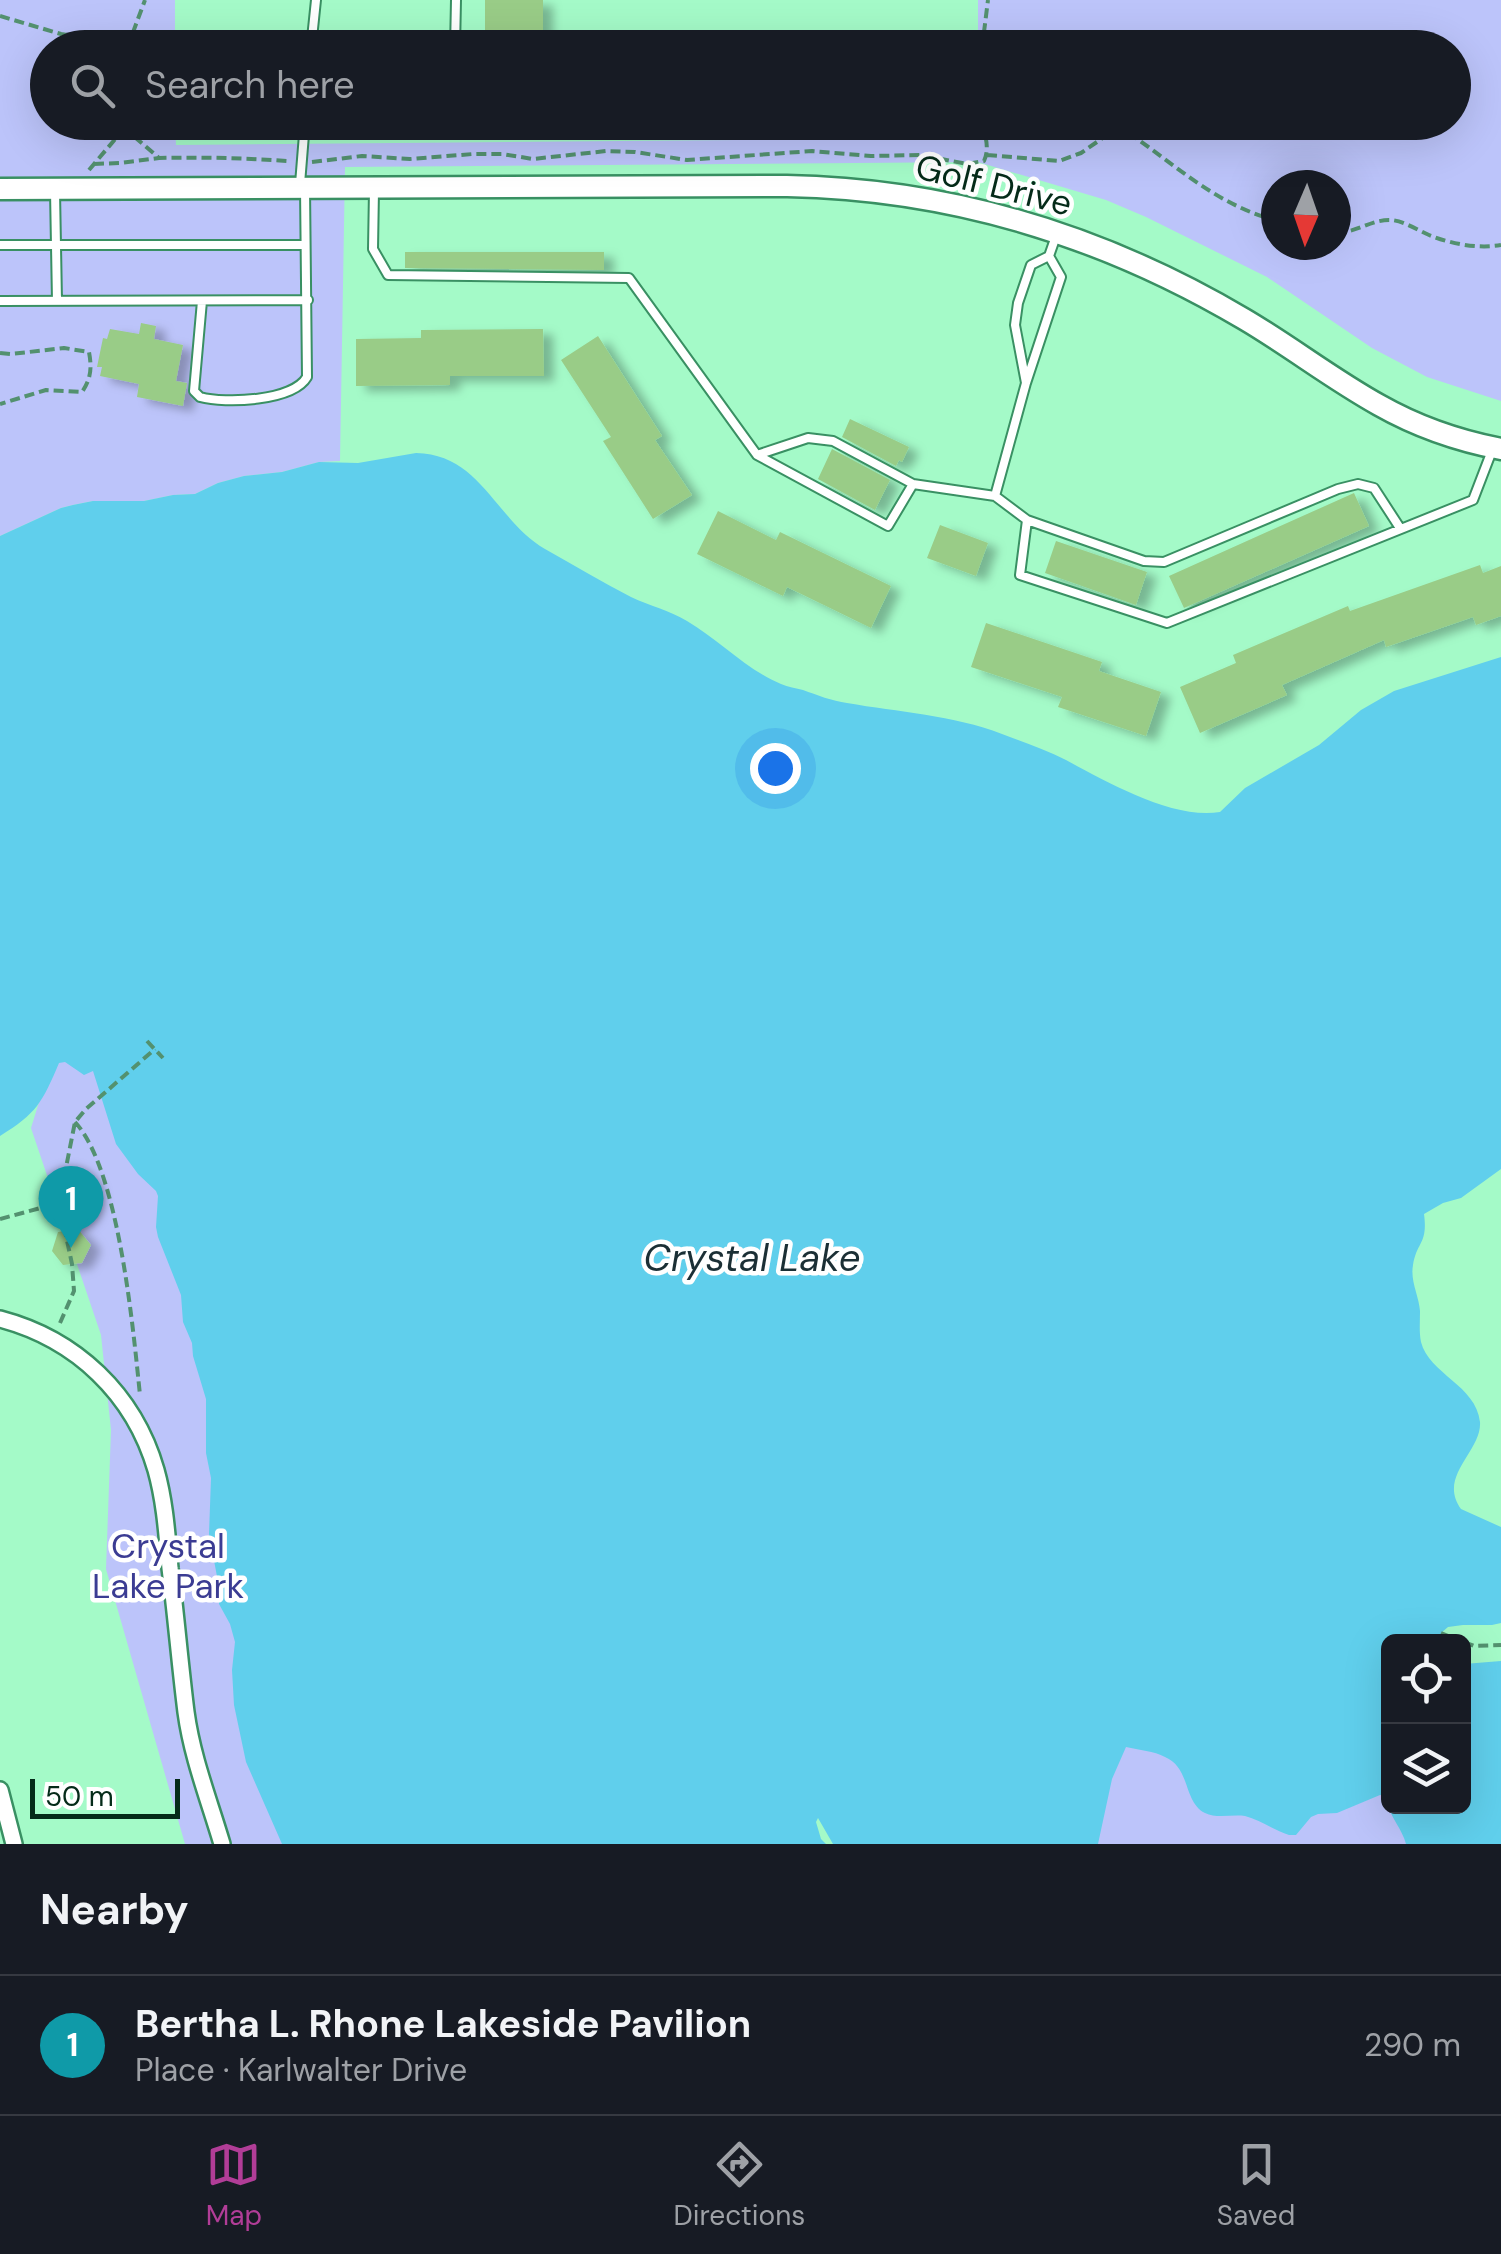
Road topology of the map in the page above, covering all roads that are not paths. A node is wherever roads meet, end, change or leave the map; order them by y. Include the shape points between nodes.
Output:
1 (316, 0) edge
2 (456, 0) edge
3 (313, 30) edge
4 (455, 30) edge
5 (304, 140) edge
6 (302, 188) junction
7 (374, 188) junction
8 (0, 189) edge
9 (64, 189) junction
10 (1058, 232) junction
11 (304, 244) junction
12 (0, 245) edge
13 (56, 245) junction
14 (1049, 256) junction
15 (308, 300) junction
16 (57, 301) junction
17 (202, 301) junction
18 (0, 302) edge
19 (1026, 384) junction
20 (1497, 448) edge
21 (756, 455) junction
22 (912, 484) junction
23 (996, 496) junction
24 (1027, 520) junction
25 (1400, 528) junction
26 (0, 1319) edge
27 (0, 1790) edge
28 (14, 1844) edge
29 (222, 1844) edge

1 - 3 lane
2 - 4 lane
5 - 6 lane
6 - 7 street, Golf Drive
6 - 9 street, Golf Drive
6 - 11 lane
7 - 10 street, Golf Drive via 837,188 939,200
7 - 21 lane via 373,249 388,275 628,278
8 - 9 street, Golf Drive
9 - 13 lane
10 - 14 lane
10 - 20 street, Golf Drive via 1194,291 1394,413
11 - 13 lane
11 - 15 lane
12 - 13 lane
13 - 16 lane
14 - 19 lane via 1061,277
14 - 19 lane via 1031,265 1018,303 1015,325
15 - 17 lane
15 - 17 lane via 302,386 251,399 207,399 194,391
16 - 17 lane
16 - 18 lane
19 - 23 lane
20 - 25 lane via 1473,500
21 - 22 lane via 808,438 832,442
21 - 22 lane via 888,526
22 - 23 lane
23 - 24 lane
24 - 25 lane via 1164,562 1358,484 1374,488
24 - 25 lane via 1020,575 1166,624
26 - 29 street via 53,1338 92,1367 141,1430 164,1510 188,1728
27 - 28 street

